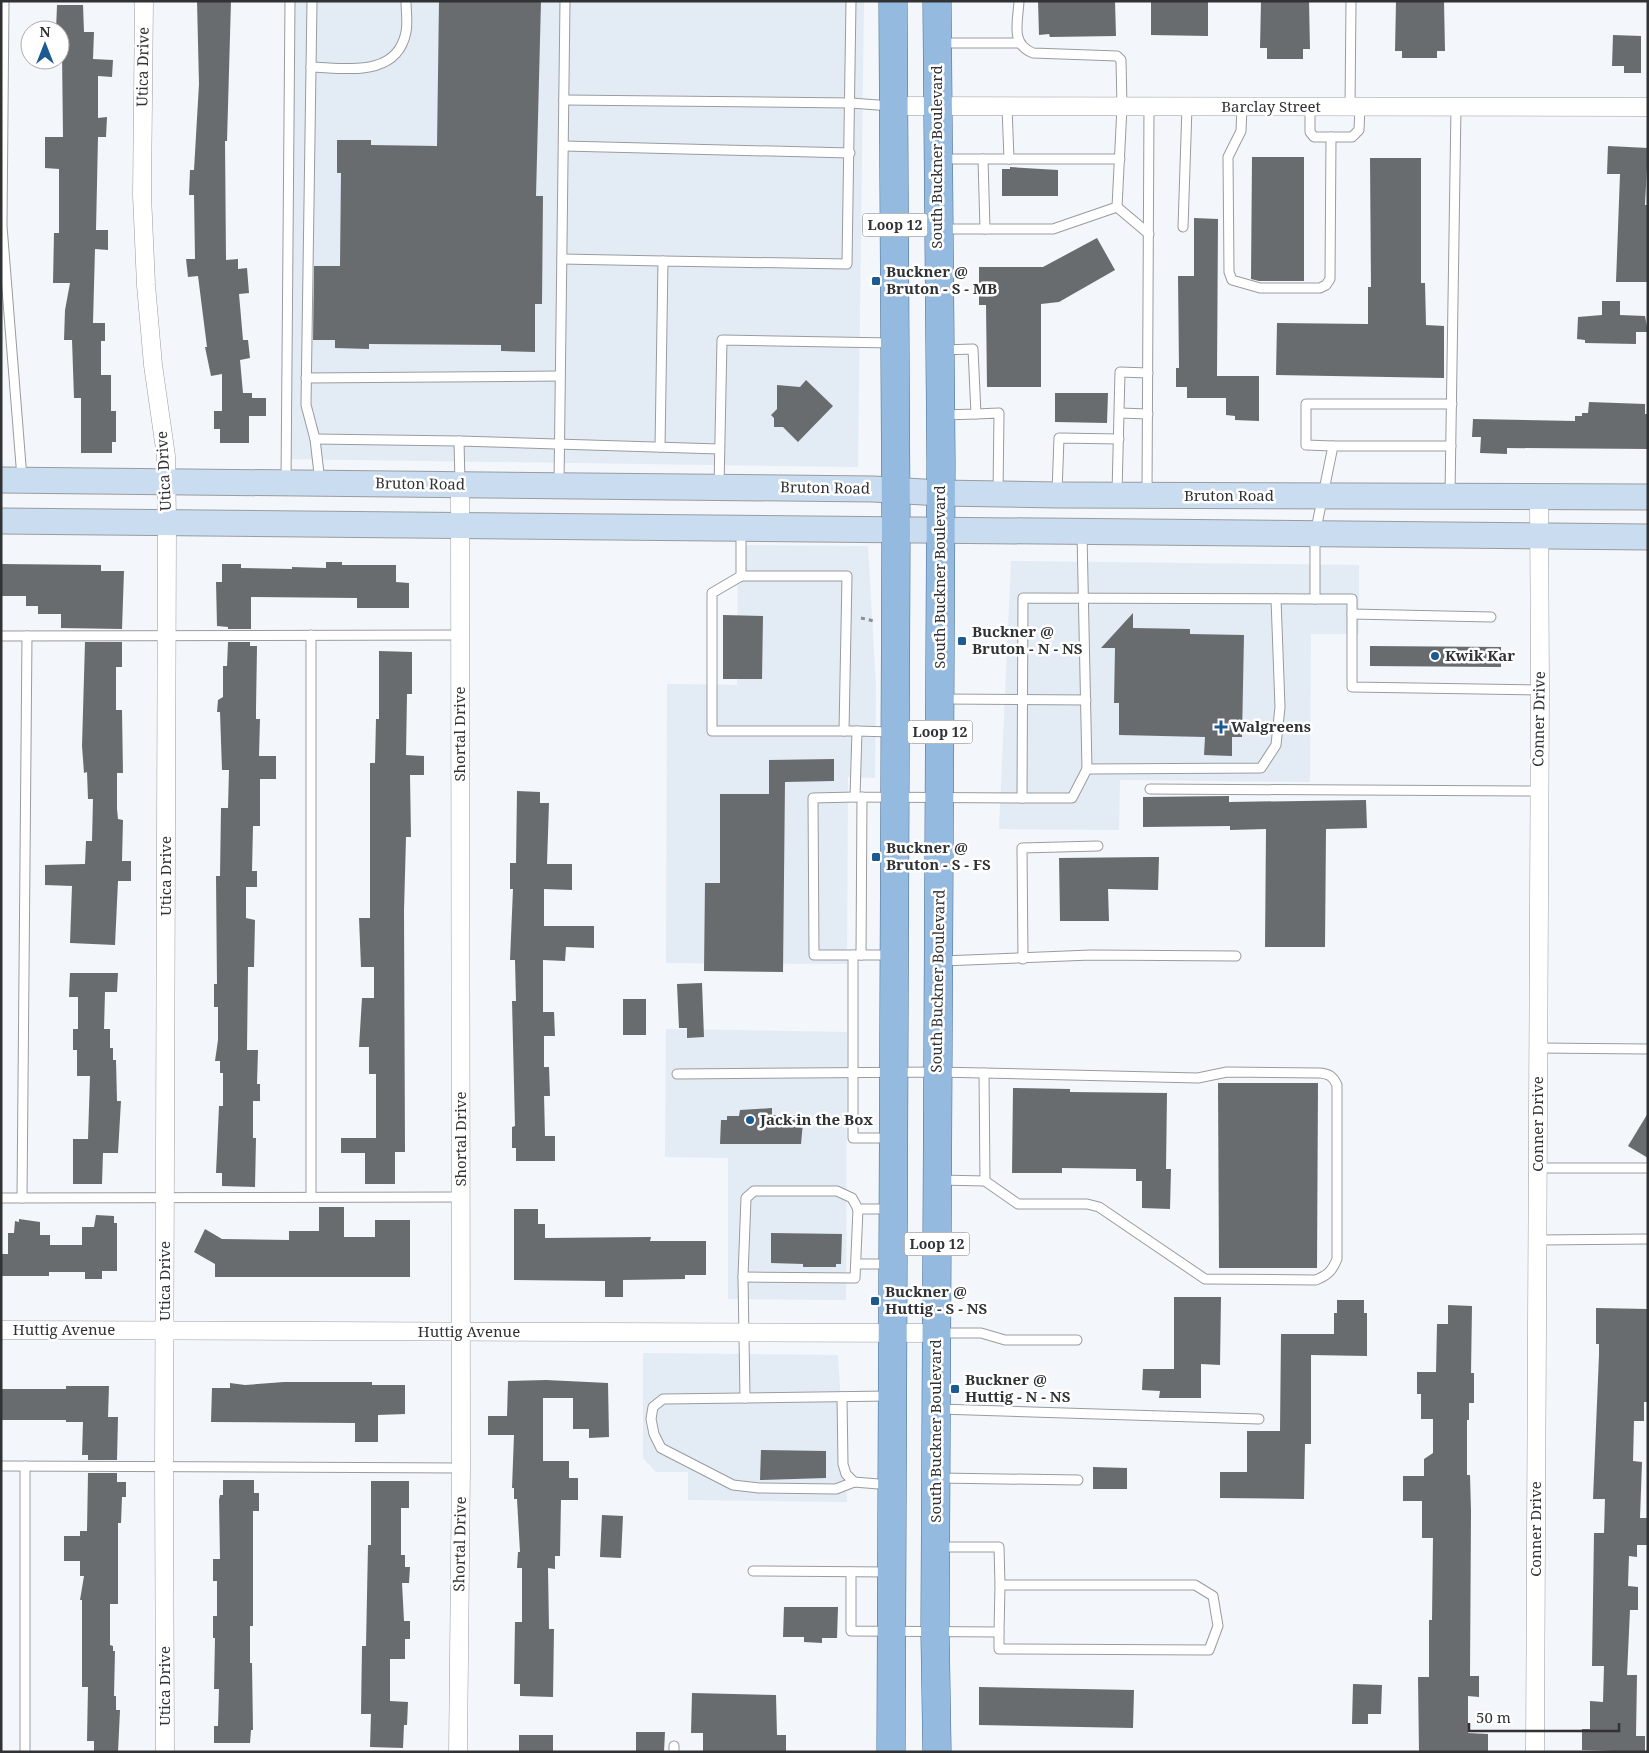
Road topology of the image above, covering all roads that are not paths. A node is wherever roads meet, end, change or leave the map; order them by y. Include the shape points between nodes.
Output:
1 (4, 1) edge
2 (144, 1) edge
3 (290, 1) edge
4 (312, 1) edge
5 (406, 1) edge
6 (565, 1) edge
7 (852, 1) edge
8 (894, 1) edge
9 (937, 1) edge
10 (1019, 1) edge
11 (1352, 1) edge
12 (937, 43) junction
13 (1018, 44) junction
14 (311, 67) junction
15 (564, 100) junction
16 (851, 103) junction
17 (894, 106) junction
18 (936, 106) junction
19 (1007, 107) junction
20 (1187, 107) junction
21 (1242, 107) junction
22 (1310, 107) junction
23 (1355, 107) junction
24 (1456, 107) junction
25 (1648, 107) edge
26 (1122, 108) junction
27 (1149, 108) junction
28 (1331, 137) junction
29 (564, 146) junction
30 (850, 153) junction
31 (937, 159) junction
32 (983, 159) junction
33 (1009, 159) junction
34 (1120, 159) junction
35 (1118, 207) junction
36 (1182, 227) dead end
37 (938, 229) junction
38 (985, 229) junction
39 (1149, 234) junction
40 (562, 260) junction
41 (663, 261) junction
42 (896, 343) junction
43 (939, 350) junction
44 (1148, 373) junction
45 (560, 376) junction
46 (306, 378) junction
47 (1452, 404) junction
48 (976, 414) junction
49 (1120, 414) junction
50 (1148, 414) junction
51 (940, 415) junction
52 (316, 439) junction
53 (1119, 439) junction
54 (459, 441) junction
55 (559, 444) junction
56 (1332, 446) junction
57 (1451, 446) junction
58 (660, 447) junction
59 (719, 449) junction
60 (12, 480) edge
61 (166, 482) junction
62 (286, 482) junction
63 (320, 483) junction
64 (460, 484) junction
65 (559, 486) junction
66 (719, 487) junction
67 (896, 491) junction
68 (940, 493) junction
69 (998, 494) junction
70 (1057, 495) junction
71 (1117, 495) junction
72 (1148, 496) junction
73 (1450, 496) junction
74 (1321, 497) junction
75 (1539, 497) junction
76 (1648, 497) edge
77 (1, 521) edge
78 (167, 523) junction
79 (460, 526) junction
80 (741, 529) junction
81 (896, 530) junction
82 (940, 531) junction
83 (1082, 531) junction
84 (1315, 534) junction
85 (1540, 536) junction
86 (1648, 537) edge
87 (741, 576) junction
88 (1084, 598) junction
89 (1276, 599) junction
90 (1315, 599) junction
91 (1352, 614) junction
92 (1491, 616) dead end
93 (168, 635) junction
94 (311, 635) junction
95 (460, 635) junction
96 (1, 636) edge
97 (27, 636) junction
98 (1540, 690) junction
99 (939, 698) junction
100 (1022, 700) junction
101 (1086, 700) junction
102 (844, 731) junction
103 (857, 731) junction
104 (894, 732) junction
105 (1087, 769) junction
106 (1150, 789) dead end
107 (1538, 791) junction
108 (859, 797) junction
109 (896, 797) junction
110 (940, 797) junction
111 (1022, 798) junction
112 (1098, 846) dead end
113 (857, 955) junction
114 (894, 955) junction
115 (1236, 956) dead end
116 (1023, 959) junction
117 (937, 961) junction
118 (1538, 1048) junction
119 (1648, 1049) edge
120 (893, 1072) junction
121 (937, 1072) junction
122 (853, 1073) junction
123 (677, 1074) dead end
124 (984, 1074) junction
125 (892, 1138) junction
126 (1538, 1168) junction
127 (1648, 1168) edge
128 (937, 1180) junction
129 (984, 1181) junction
130 (311, 1197) junction
131 (461, 1197) junction
132 (1, 1198) edge
133 (22, 1198) junction
134 (165, 1198) junction
135 (858, 1209) junction
136 (892, 1209) junction
137 (1648, 1239) edge
138 (1538, 1240) junction
139 (857, 1264) junction
140 (892, 1264) junction
141 (742, 1277) junction
142 (1, 1330) edge
143 (165, 1330) junction
144 (461, 1332) junction
145 (744, 1333) junction
146 (891, 1333) junction
147 (936, 1333) junction
148 (1077, 1340) dead end
149 (891, 1396) junction
150 (842, 1397) junction
151 (745, 1398) junction
152 (936, 1409) junction
153 (1259, 1419) dead end
154 (1, 1466) edge
155 (25, 1466) junction
156 (164, 1468) junction
157 (461, 1468) junction
158 (936, 1478) junction
159 (1078, 1480) dead end
160 (854, 1482) junction
161 (891, 1485) junction
162 (936, 1547) junction
163 (753, 1570) dead end
164 (851, 1572) junction
165 (891, 1572) junction
166 (1000, 1585) junction
167 (891, 1632) junction
168 (935, 1632) junction
169 (999, 1632) junction
170 (25, 1752) edge
171 (165, 1752) edge
172 (458, 1752) edge
173 (891, 1752) edge
174 (937, 1752) edge
175 (1535, 1752) edge

1 - 60 lane via 2,226
2 - 61 street, Utica Drive via 142,195 146,285 152,365 166,456
3 - 62 lane
4 - 14 lane
5 - 14 lane via 406,32 395,56 384,64 359,69
6 - 15 lane
7 - 16 lane
8 - 17 main road, Loop 12
9 - 12 main road, South Buckner Boulevard / Loop 12
10 - 13 lane
11 - 23 lane
12 - 13 lane
12 - 18 main road, South Buckner Boulevard / Loop 12
13 - 26 lane via 1033,53 1117,56 1122,67
14 - 46 lane
15 - 16 lane
15 - 29 lane
16 - 17 lane
16 - 30 lane
17 - 18 street, Barclay Street
17 - 42 main road, Loop 12
18 - 19 street, Barclay Street
18 - 31 main road, South Buckner Boulevard / Loop 12
19 - 26 street, Barclay Street
19 - 33 lane
20 - 21 street, Barclay Street
20 - 27 street, Barclay Street
20 - 36 lane
21 - 22 street, Barclay Street
21 - 28 lane via 1241,131 1228,157 1229,272 1232,280 1260,288 1320,288 1326,285 1330,279
22 - 23 street, Barclay Street
22 - 28 lane via 1310,132 1314,137
23 - 24 street, Barclay Street
23 - 28 lane via 1359,130 1352,137
24 - 25 street, Barclay Street
24 - 47 lane
26 - 27 street, Barclay Street
26 - 34 lane
27 - 39 lane
29 - 30 lane
29 - 40 lane
30 - 41 lane via 847,264
31 - 32 lane
31 - 37 main road, South Buckner Boulevard / Loop 12
32 - 33 lane
32 - 38 lane
33 - 34 lane
34 - 35 lane
35 - 38 lane via 1053,229
35 - 39 lane
37 - 38 lane
37 - 43 main road, South Buckner Boulevard / Loop 12
39 - 44 lane
40 - 41 lane
40 - 45 lane
41 - 58 lane
42 - 59 lane via 722,340
42 - 67 main road, Loop 12
43 - 48 lane via 973,349
43 - 51 main road, South Buckner Boulevard / Loop 12
44 - 49 lane via 1120,372
44 - 50 lane
45 - 46 lane
45 - 55 lane
46 - 52 lane via 306,405
47 - 56 lane via 1306,404 1306,445
47 - 57 lane
48 - 51 lane
48 - 69 lane via 998,413
49 - 50 lane
49 - 53 lane
50 - 72 lane
51 - 68 main road, South Buckner Boulevard / Loop 12
52 - 54 lane
52 - 63 lane
53 - 70 lane via 1059,438
53 - 71 lane
54 - 55 lane
54 - 64 lane
55 - 58 lane
55 - 65 lane
56 - 57 lane
56 - 74 lane
57 - 73 lane
58 - 59 lane
59 - 66 lane
60 - 61 main road, Bruton Road
61 - 62 main road, Bruton Road
61 - 78 street, Utica Drive
62 - 63 main road, Bruton Road
63 - 64 main road, Bruton Road
64 - 65 main road, Bruton Road
64 - 79 street, Shortal Drive
65 - 66 main road, Bruton Road
66 - 67 main road, Bruton Road
67 - 68 main road, Bruton Road
67 - 81 main road, Loop 12
68 - 69 main road, Bruton Road
68 - 82 main road, South Buckner Boulevard / Loop 12
69 - 70 main road, Bruton Road
70 - 71 main road, Bruton Road
71 - 72 main road, Bruton Road
72 - 74 main road, Bruton Road
73 - 74 main road, Bruton Road
73 - 75 main road, Bruton Road
74 - 84 lane
75 - 76 main road, Bruton Road
75 - 85 street, Conner Drive
77 - 78 main road
78 - 79 main road
78 - 93 street, Utica Drive
79 - 80 main road
79 - 95 street, Shortal Drive
80 - 81 main road
80 - 87 lane
81 - 82 main road
81 - 104 main road, Loop 12
82 - 83 main road
82 - 99 main road, South Buckner Boulevard / Loop 12
83 - 84 main road
83 - 88 lane
84 - 85 main road
84 - 90 lane
85 - 86 main road
85 - 98 street, Conner Drive
87 - 102 lane via 847,576
87 - 102 lane via 712,593 712,731
88 - 89 lane
88 - 100 lane via 1023,598
88 - 101 lane
89 - 90 lane
89 - 105 lane via 1280,707 1276,745 1261,768
90 - 91 lane via 1352,599
91 - 92 lane
91 - 98 lane via 1352,687
93 - 94 lane
93 - 97 lane
93 - 134 street, Utica Drive
94 - 95 lane
94 - 130 lane
95 - 131 street, Shortal Drive
96 - 97 lane
97 - 133 lane
98 - 107 street, Conner Drive
99 - 100 lane
99 - 110 main road, South Buckner Boulevard / Loop 12
100 - 101 lane
100 - 111 lane
101 - 105 lane
102 - 103 lane
103 - 104 lane
103 - 108 lane
104 - 109 main road, Loop 12
105 - 111 lane via 1072,798
106 - 107 lane
107 - 118 street, Conner Drive
108 - 109 lane
108 - 113 lane
108 - 113 lane via 814,798 814,955
109 - 110 lane
109 - 114 main road, Loop 12
110 - 111 lane
110 - 117 main road, South Buckner Boulevard / Loop 12
112 - 116 lane via 1022,848
113 - 114 lane
113 - 122 lane
114 - 120 main road, Loop 12
115 - 116 lane via 1091,955
116 - 117 lane
117 - 121 main road, South Buckner Boulevard / Loop 12
118 - 119 lane
118 - 126 street, Conner Drive
120 - 121 lane
120 - 122 lane
120 - 125 main road, Loop 12
121 - 124 lane
121 - 128 main road, South Buckner Boulevard / Loop 12
122 - 123 lane
122 - 125 lane via 853,1138
124 - 129 lane
124 - 129 lane via 1198,1078 1226,1072 1328,1074 1337,1085 1337,1259 1327,1276 1316,1280 1205,1279 1099,1207 1087,1204 1018,1204
125 - 136 main road, Loop 12
126 - 127 lane
126 - 138 street, Conner Drive
128 - 129 lane
128 - 147 main road, South Buckner Boulevard / Loop 12
130 - 131 lane
130 - 134 lane
131 - 144 street, Shortal Drive
132 - 133 lane
133 - 134 lane
134 - 143 street, Utica Drive
135 - 136 lane
135 - 139 lane
135 - 141 lane via 852,1198 837,1191 754,1191 746,1198
136 - 140 main road, Loop 12
137 - 138 lane
138 - 175 street, Conner Drive
139 - 140 lane
139 - 141 lane via 857,1274 851,1279
140 - 146 main road, Loop 12
141 - 145 lane
142 - 143 street, Huttig Avenue
143 - 144 street, Huttig Avenue
143 - 156 street, Utica Drive
144 - 145 street, Huttig Avenue
144 - 157 street, Shortal Drive
145 - 146 street, Huttig Avenue
145 - 151 lane
146 - 147 street, Huttig Avenue
146 - 149 main road, Loop 12
147 - 148 lane via 981,1333 1005,1340
147 - 152 main road, South Buckner Boulevard / Loop 12
149 - 150 lane
149 - 161 main road, Loop 12
150 - 151 lane
150 - 160 lane via 843,1464 846,1474
151 - 160 lane via 663,1399 653,1407 650,1419 654,1434 670,1454 733,1485 836,1489
152 - 153 lane
152 - 158 main road, South Buckner Boulevard / Loop 12
154 - 155 lane
155 - 156 lane
155 - 170 lane
156 - 157 lane
156 - 171 street, Utica Drive
157 - 172 street, Shortal Drive
158 - 159 lane
158 - 162 main road, South Buckner Boulevard / Loop 12
160 - 161 lane
161 - 165 main road, Loop 12
162 - 166 lane via 999,1547
162 - 168 main road, South Buckner Boulevard / Loop 12
163 - 164 lane
164 - 165 lane
164 - 167 lane via 851,1631
165 - 167 main road, Loop 12
166 - 169 lane
166 - 169 lane via 1195,1585 1213,1596 1218,1626 1209,1650 999,1649
167 - 168 lane
167 - 173 main road, Loop 12
168 - 169 lane
168 - 174 main road, South Buckner Boulevard / Loop 12

